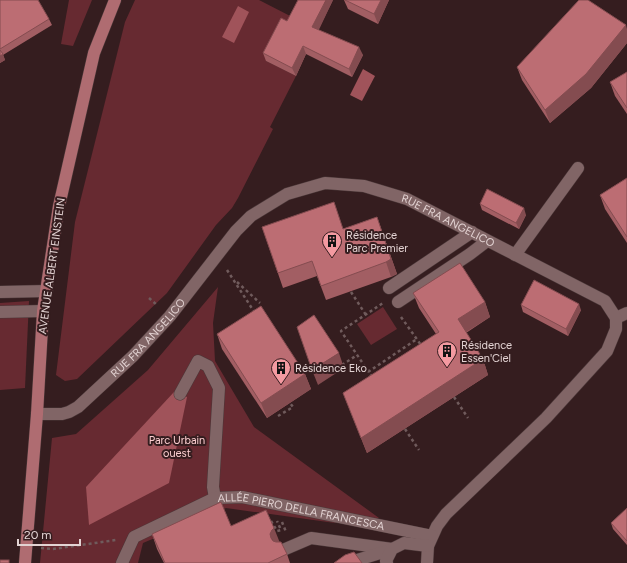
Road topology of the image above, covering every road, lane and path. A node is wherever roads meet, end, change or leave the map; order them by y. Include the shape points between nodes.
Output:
1 (115, 0) edge
2 (578, 168) dead end
3 (472, 232) junction
4 (487, 241) junction
5 (217, 254) junction
6 (515, 255) junction
7 (234, 279) junction
8 (389, 288) dead end
9 (47, 291) junction
10 (0, 292) edge
11 (351, 292) edge
12 (260, 303) dead end
13 (396, 304) junction
14 (43, 311) junction
15 (0, 312) edge
16 (627, 313) edge
17 (366, 315) junction
18 (258, 317) edge
19 (619, 325) edge
20 (417, 339) junction
21 (426, 341) edge
22 (420, 345) junction
23 (424, 350) edge
24 (357, 355) junction
25 (342, 365) dead end
26 (368, 372) junction
27 (373, 378) edge
28 (180, 394) dead end
29 (454, 397) edge
30 (290, 403) edge
31 (37, 414) junction
32 (278, 416) edge
33 (468, 418) dead end
34 (405, 429) edge
35 (419, 450) dead end
36 (214, 498) junction
37 (134, 537) junction
38 (430, 541) junction
39 (53, 549) dead end
40 (392, 549) junction
41 (283, 550) edge
42 (25, 563) edge
43 (122, 563) edge
44 (351, 563) edge
45 (387, 563) edge
46 (427, 563) edge

1 - 9 main road, AVENUE ALBERT EINSTEIN via 94,52 59,206
2 - 6 street
3 - 4 street, RUE FRA ANGELICO
3 - 5 street, RUE FRA ANGELICO via 407,199 364,186 325,183 287,194 251,216
3 - 8 street
4 - 6 street, RUE FRA ANGELICO
4 - 13 street
5 - 7 path
5 - 31 street, RUE FRA ANGELICO via 170,316 138,351 78,407 62,414
6 - 19 street, RUE FRA ANGELICO via 605,302
7 - 12 path
7 - 18 path
9 - 10 street
9 - 14 main road, AVENUE ALBERT EINSTEIN
11 - 17 path
13 - 17 path via 389,299
13 - 20 path
14 - 15 street
14 - 31 main road, AVENUE ALBERT EINSTEIN
16 - 19 street
17 - 24 path via 341,331
19 - 38 street via 607,351 546,418 446,514
20 - 22 path
20 - 26 path
21 - 22 path
22 - 23 path
24 - 25 path
24 - 26 path
26 - 27 path
28 - 36 street via 198,361 208,366 219,388
29 - 33 path
30 - 32 path via 293,407
31 - 42 main road, AVENUE ALBERT EINSTEIN
34 - 35 path
36 - 37 street, ALLÉE PIERO DELLA FRANCESCA
36 - 38 street, ALLÉE PIERO DELLA FRANCESCA via 242,497
37 - 39 path
37 - 43 street
38 - 40 street via 404,543
38 - 46 street
40 - 41 street via 311,538
40 - 44 street
40 - 45 street

